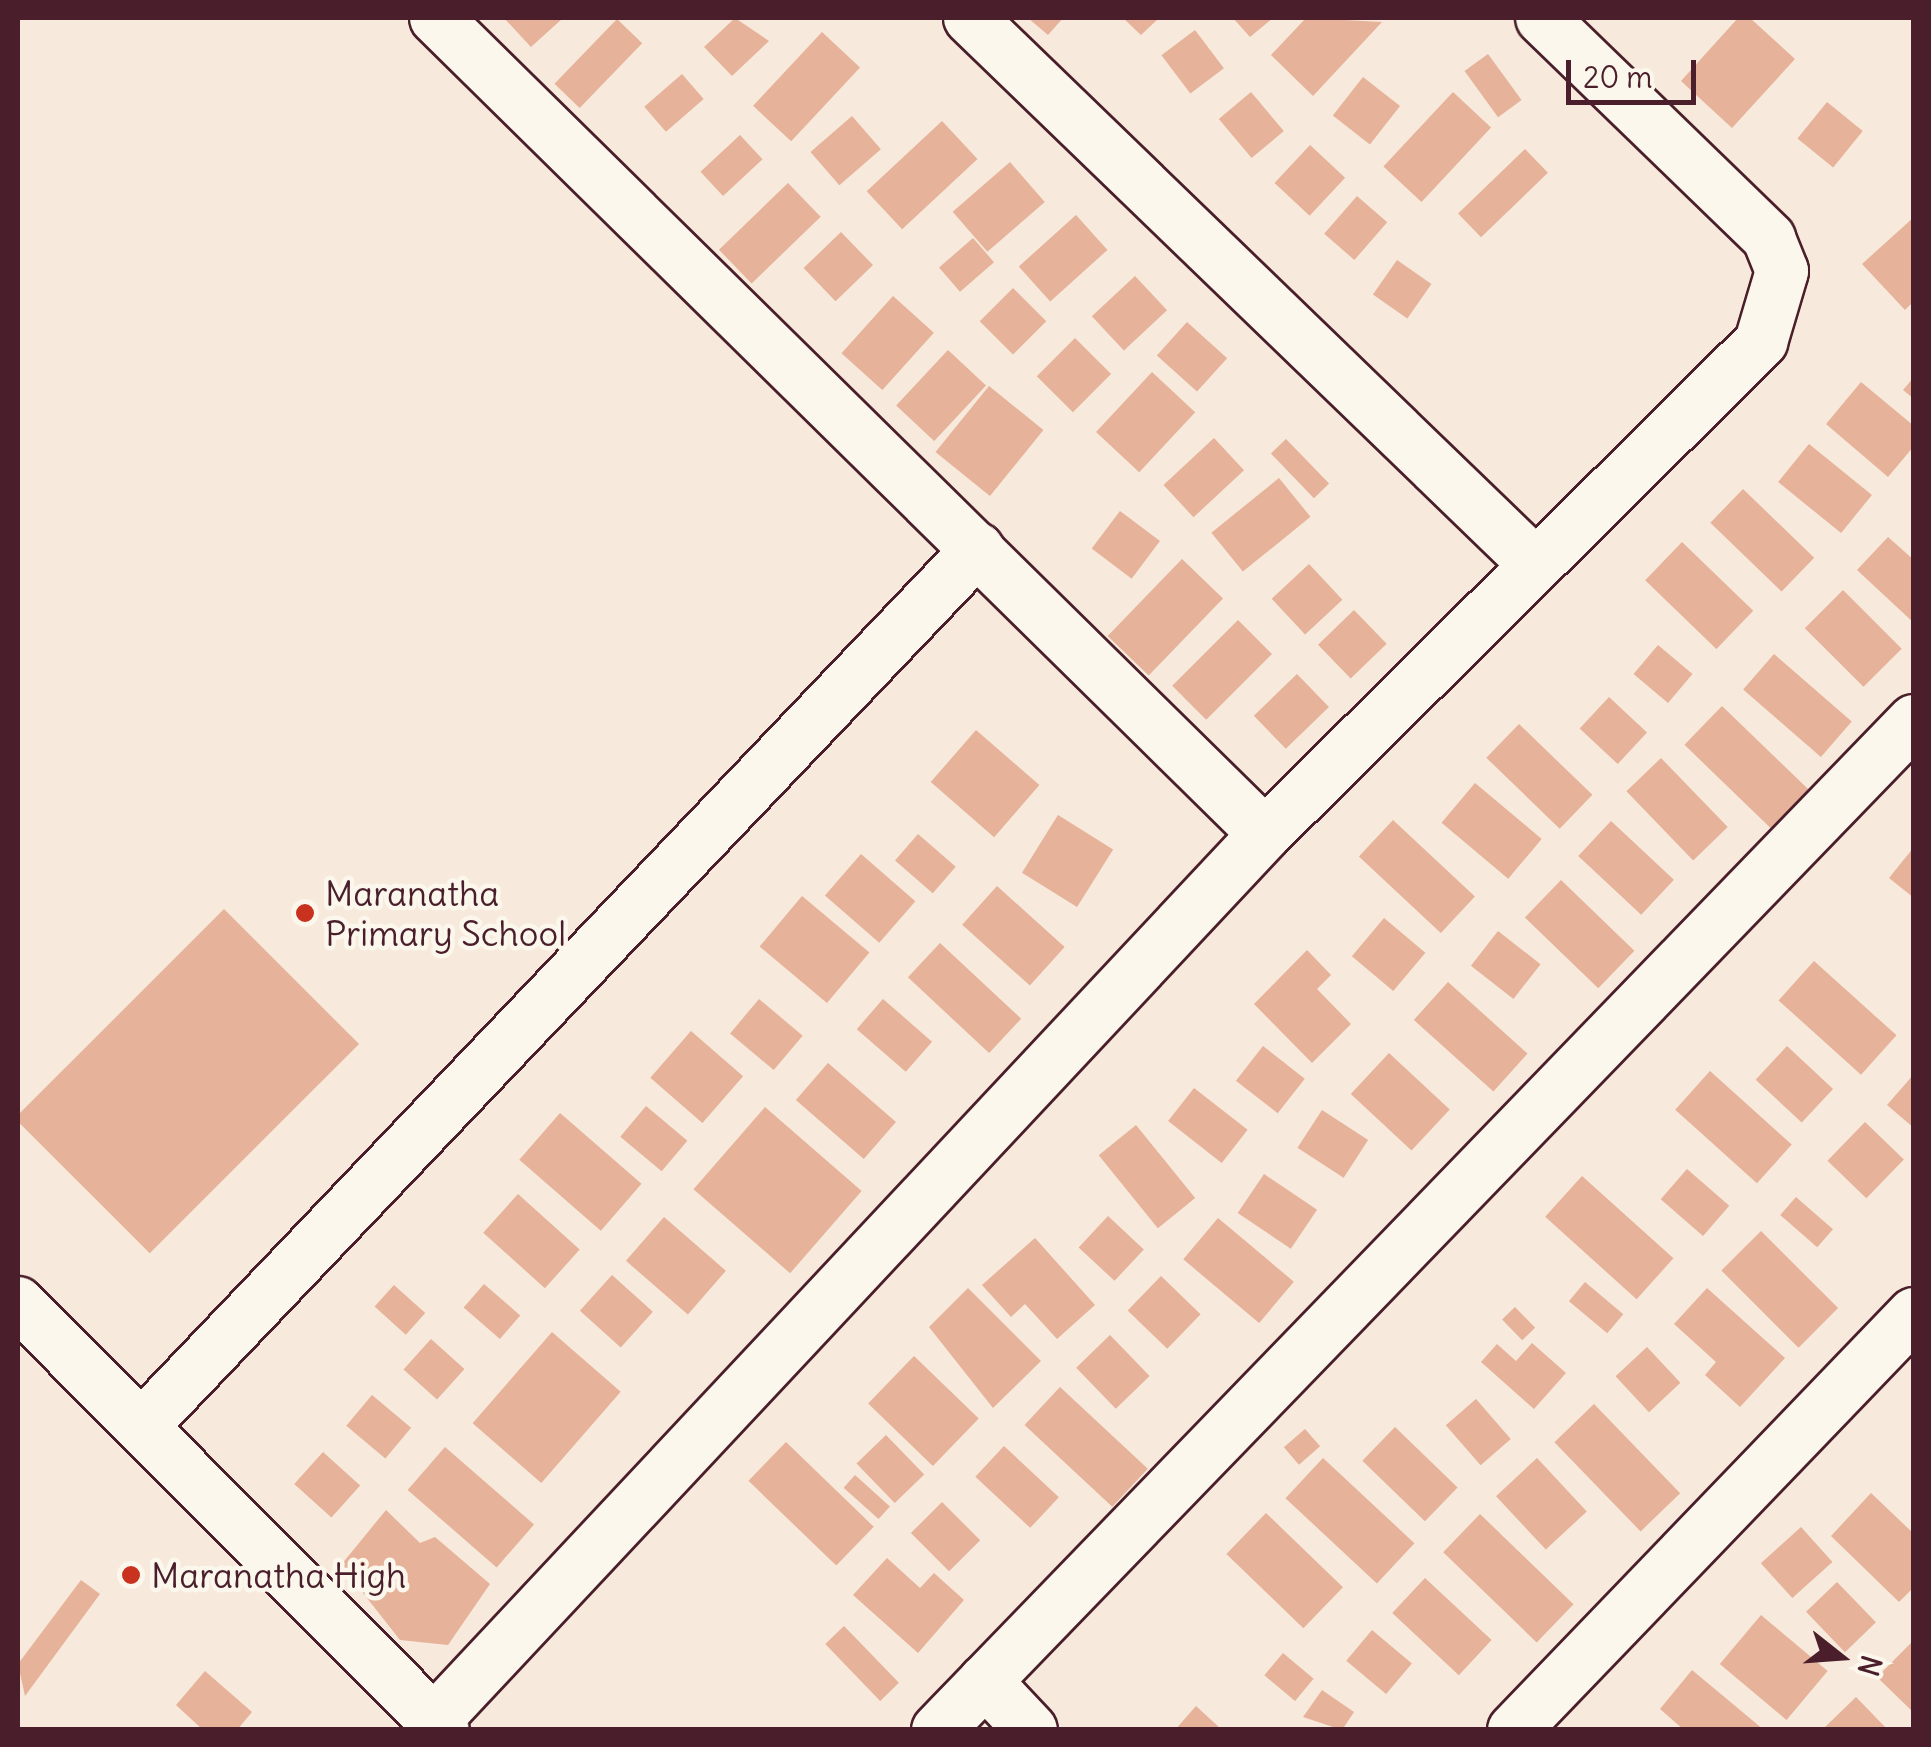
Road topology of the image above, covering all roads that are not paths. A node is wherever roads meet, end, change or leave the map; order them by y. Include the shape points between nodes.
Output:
1 (436, 18) edge
2 (970, 18) edge
3 (1542, 18) edge
4 (978, 550) junction
5 (1535, 564) junction
6 (1914, 721) edge
7 (1264, 834) junction
8 (18, 1303) edge
9 (1905, 1341) edge
10 (142, 1425) junction
11 (985, 1680) junction
12 (438, 1725) edge
13 (938, 1730) edge
14 (1032, 1730) edge
15 (1514, 1730) edge

1 - 4 street
2 - 5 street
3 - 5 street via 1769,238 1782,271 1760,342
4 - 7 street
4 - 10 street
5 - 7 street
6 - 11 street
7 - 12 street
8 - 10 street
9 - 15 street
10 - 12 street
11 - 13 street
11 - 14 street

